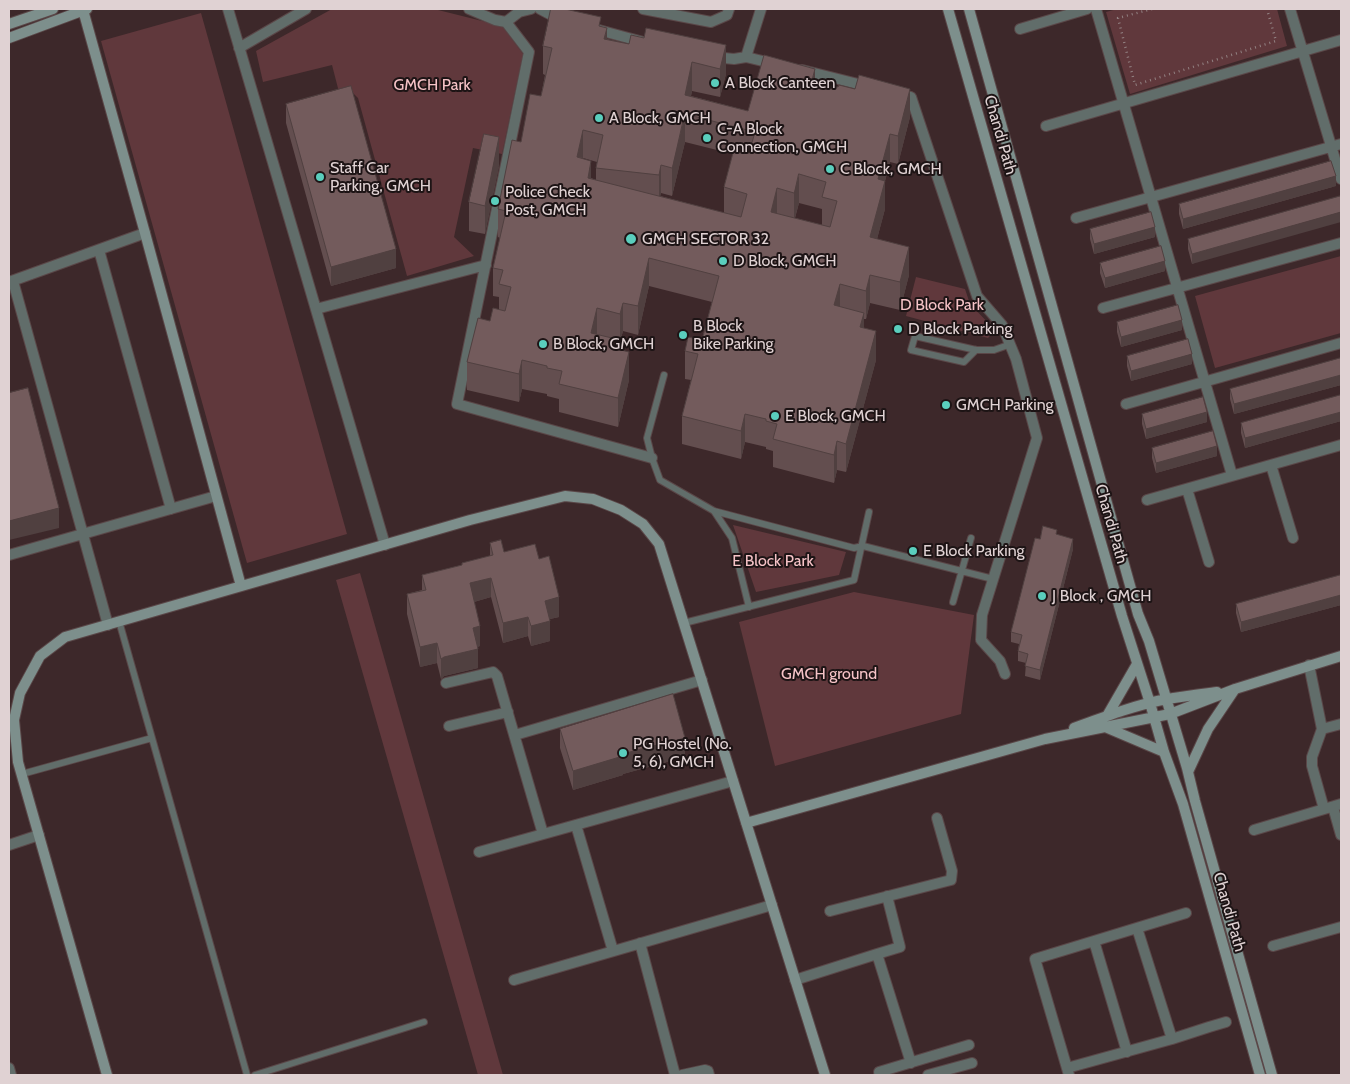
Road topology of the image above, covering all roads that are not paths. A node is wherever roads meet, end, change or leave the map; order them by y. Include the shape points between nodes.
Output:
1 (53, 9) edge
2 (85, 9) edge
3 (228, 9) edge
4 (306, 9) edge
5 (469, 9) edge
6 (531, 9) edge
7 (540, 9) edge
8 (643, 9) edge
9 (729, 9) edge
10 (761, 9) edge
11 (948, 9) edge
12 (969, 9) edge
13 (1087, 9) edge
14 (1096, 9) edge
15 (1290, 9) edge
16 (506, 22) junction
17 (570, 22) edge
18 (9, 24) edge
19 (589, 27) edge
20 (1020, 30) dead end
21 (9, 38) edge
22 (1341, 40) edge
23 (656, 46) edge
24 (239, 48) junction
25 (1303, 52) junction
26 (705, 56) edge
27 (746, 57) junction
28 (1124, 104) junction
29 (1046, 126) dead end
30 (1336, 145) edge
31 (1341, 179) edge
32 (1151, 197) junction
33 (1076, 218) dead end
34 (145, 232) junction
35 (1341, 243) edge
36 (99, 250) junction
37 (486, 265) junction
38 (11, 282) edge
39 (1177, 288) junction
40 (1103, 308) dead end
41 (316, 309) junction
42 (1341, 343) edge
43 (1011, 344) junction
44 (976, 350) junction
45 (664, 375) dead end
46 (1204, 381) junction
47 (1126, 404) dead end
48 (1341, 445) edge
49 (652, 458) junction
50 (1271, 465) junction
51 (1232, 475) junction
52 (1187, 489) junction
53 (216, 496) junction
54 (1147, 500) dead end
55 (171, 508) junction
56 (714, 511) junction
57 (869, 512) dead end
58 (83, 534) junction
59 (971, 538) dead end
60 (1293, 538) dead end
61 (385, 544) junction
62 (863, 546) junction
63 (9, 555) edge
64 (1209, 562) dead end
65 (961, 571) junction
66 (993, 579) junction
67 (242, 586) junction
68 (953, 602) dead end
69 (749, 607) junction
70 (120, 622) junction
71 (684, 623) junction
72 (108, 625) junction
73 (1341, 656) edge
74 (1137, 664) junction
75 (1309, 665) junction
76 (1005, 674) dead end
77 (702, 680) junction
78 (446, 683) dead end
79 (1236, 690) junction
80 (1166, 699) junction
81 (1150, 703) junction
82 (508, 712) junction
83 (1170, 714) junction
84 (1106, 716) junction
85 (1155, 718) junction
86 (1341, 724) edge
87 (449, 726) dead end
88 (1105, 727) junction
89 (1322, 729) junction
90 (515, 735) junction
91 (152, 738) junction
92 (1045, 739) junction
93 (1164, 752) junction
94 (1188, 772) junction
95 (22, 774) junction
96 (733, 781) junction
97 (1333, 807) edge
98 (937, 818) dead end
99 (746, 823) junction
100 (576, 825) junction
101 (1254, 830) dead end
102 (544, 834) junction
103 (39, 835) junction
104 (1341, 835) edge
105 (9, 845) edge
106 (479, 852) dead end
107 (886, 896) junction
108 (772, 905) junction
109 (830, 911) dead end
110 (1186, 913) dead end
111 (1341, 927) edge
112 (1137, 928) junction
113 (1094, 941) junction
114 (640, 944) junction
115 (1273, 946) dead end
116 (613, 951) junction
117 (877, 954) junction
118 (514, 980) dead end
119 (795, 980) junction
120 (424, 1022) dead end
121 (1226, 1022) dead end
122 (1172, 1039) junction
123 (969, 1045) dead end
124 (1127, 1052) junction
125 (911, 1063) junction
126 (972, 1063) dead end
127 (9, 1068) edge
128 (879, 1072) dead end
129 (1068, 1072) edge
130 (11, 1075) edge
131 (107, 1075) edge
132 (248, 1075) edge
133 (255, 1075) edge
134 (676, 1075) edge
135 (682, 1075) edge
136 (709, 1075) edge
137 (825, 1075) edge
138 (928, 1075) edge
139 (1260, 1075) edge
140 (1272, 1075) edge

1 - 18 street
2 - 21 street
2 - 34 street
3 - 24 street
4 - 24 street
5 - 16 street
6 - 16 street via 519,12
7 - 17 street
8 - 9 street via 711,22 727,15
10 - 27 street
11 - 74 street, Chandi Path
12 - 80 street, Chandi Path via 1138,614
13 - 20 street
14 - 28 street
15 - 25 street
16 - 37 street via 529,52
19 - 23 street
22 - 25 street
24 - 41 street
25 - 28 street
25 - 30 street
26 - 27 street
27 - 43 street via 911,97 977,296 1002,325
28 - 29 street
28 - 32 street
30 - 31 street
30 - 32 street
32 - 33 street
32 - 39 street
34 - 36 street
34 - 53 street
35 - 39 street
36 - 38 street
36 - 55 street
37 - 41 street
37 - 49 street via 457,404
38 - 58 street
39 - 40 street
39 - 46 street
41 - 61 street
42 - 46 street
43 - 44 lane via 994,350
43 - 66 street via 1037,438
44 - 44 lane via 915,336 911,350 964,362
45 - 49 lane via 647,438
46 - 47 street
46 - 51 street
48 - 50 street
49 - 56 lane via 660,480
50 - 51 street
50 - 60 street
51 - 52 street
52 - 54 street
52 - 64 street
53 - 55 street
53 - 67 street
55 - 58 street
56 - 62 lane via 854,548
56 - 69 lane via 732,538
57 - 62 lane
58 - 63 street
58 - 72 street
59 - 65 lane
61 - 67 street
61 - 71 street via 565,496 593,500 622,510 643,524 659,544
62 - 65 lane
62 - 69 lane via 854,580
65 - 66 lane
65 - 68 lane
66 - 76 street via 982,615 981,640 1000,661
67 - 70 street
69 - 71 lane
70 - 72 street
70 - 91 lane
71 - 77 street
72 - 95 street via 65,637 40,656 20,693 14,720
73 - 75 street
74 - 81 street, Chandi Path
74 - 84 street
75 - 79 street
75 - 89 street
77 - 90 street
77 - 96 street
78 - 82 street via 493,672
79 - 80 street
79 - 83 street
79 - 94 street via 1208,729
80 - 81 street
80 - 83 street, Chandi Path
81 - 84 street
81 - 85 street, Chandi Path
82 - 87 street
82 - 90 street
83 - 85 street
83 - 94 street, Chandi Path
84 - 92 street
85 - 88 street
85 - 93 street, Chandi Path
86 - 89 street
88 - 92 street
88 - 93 street
89 - 97 street via 1312,766
90 - 102 street
91 - 95 lane
91 - 132 lane
92 - 99 street
93 - 139 street, Chandi Path via 1183,804
94 - 140 street, Chandi Path
95 - 103 street
96 - 99 street
96 - 100 street
97 - 101 street
97 - 104 street
98 - 107 street via 952,871 951,880
99 - 108 street
100 - 102 street
100 - 116 street
102 - 106 street
103 - 105 street
103 - 131 street
107 - 109 street
107 - 117 street via 900,947
108 - 114 street
108 - 119 street
110 - 112 street
111 - 115 street
112 - 113 street
112 - 122 street
113 - 124 street
113 - 129 street via 1035,960
114 - 116 street
114 - 134 street
116 - 118 street
117 - 119 street
117 - 125 street
119 - 137 street
120 - 133 lane
121 - 122 street
122 - 124 street
123 - 125 street
124 - 129 street
125 - 128 street
126 - 138 street
127 - 130 street
135 - 136 street via 705,1070

